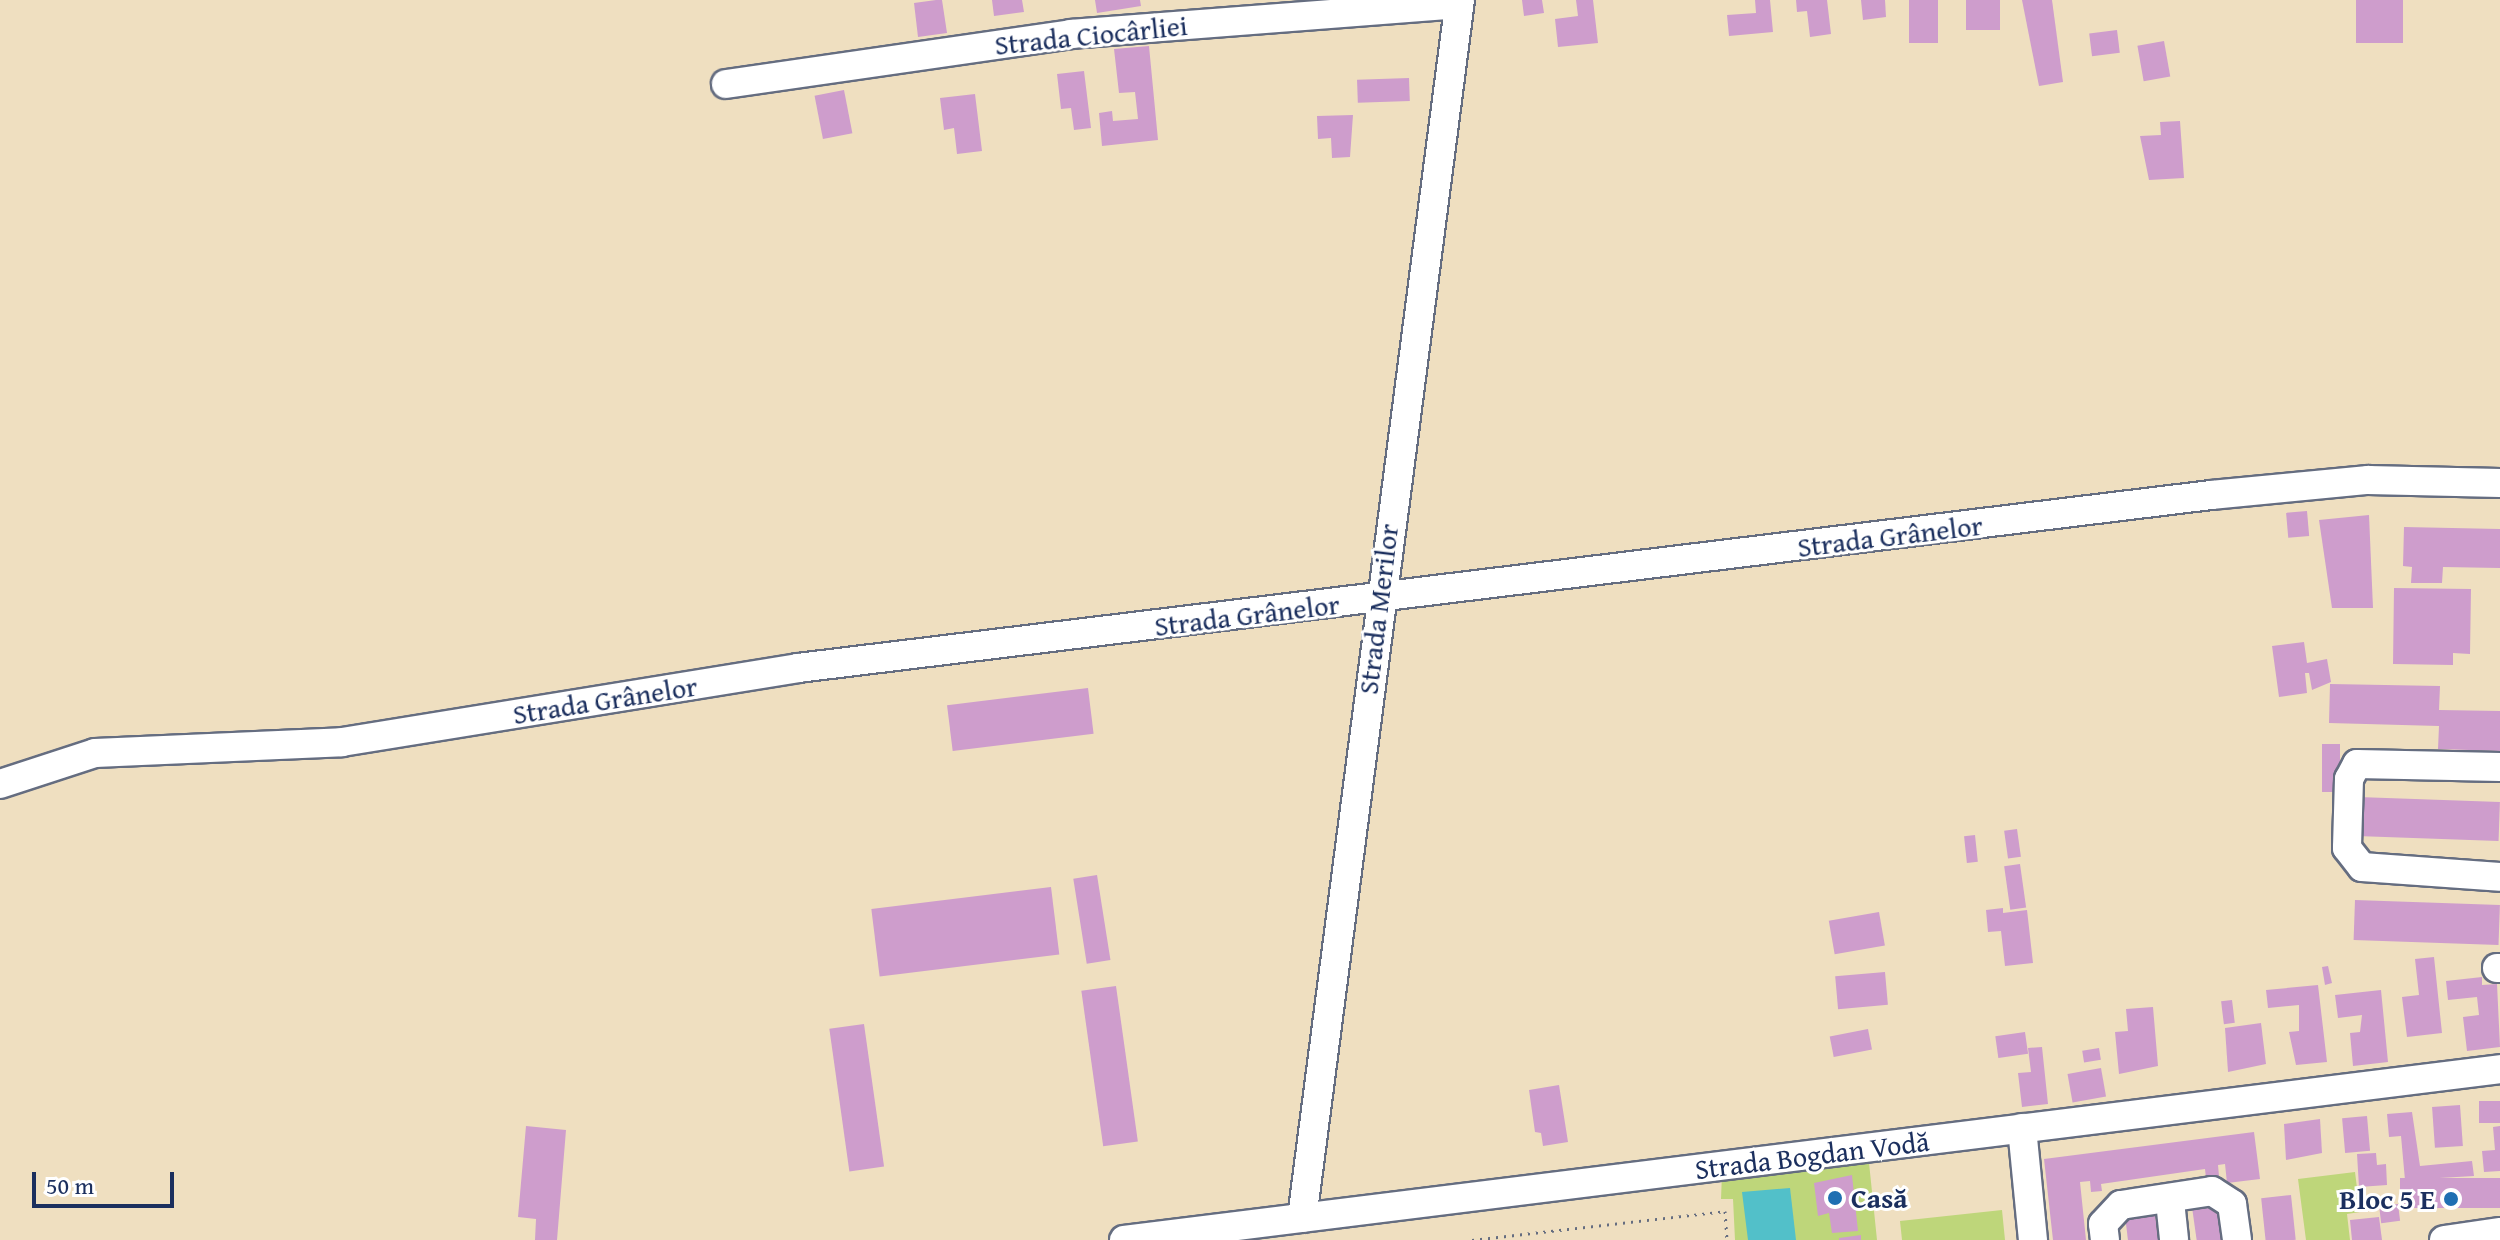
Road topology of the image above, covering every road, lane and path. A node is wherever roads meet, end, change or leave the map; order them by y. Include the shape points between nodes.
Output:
1 (1459, 2) edge
2 (726, 84) dead end
3 (2500, 483) edge
4 (1379, 599) junction
5 (2500, 767) edge
6 (0, 784) edge
7 (2500, 877) edge
8 (2500, 1069) edge
9 (2022, 1128) junction
10 (2170, 1201) junction
11 (1302, 1218) junction
12 (2500, 1232) edge
13 (1124, 1240) edge
14 (1472, 1240) edge
15 (1727, 1240) edge
16 (2033, 1240) edge
17 (2105, 1240) edge
18 (2174, 1240) edge
19 (2237, 1240) edge
20 (2444, 1240) edge

1 - 2 street, Strada Ciocârliei via 1071,34
1 - 4 street, Strada Merilor
3 - 4 street, Strada Grânelor via 2368,480 2211,495
4 - 6 street, Strada Grânelor via 798,668 342,742 95,753
4 - 11 street, Strada Merilor
5 - 7 street via 2357,764 2349,779 2347,848 2362,867
8 - 9 street, Strada Bogdan Vodă
9 - 11 street, Strada Bogdan Vodă
9 - 16 street
10 - 17 street via 2121,1205 2103,1224
10 - 18 street
10 - 19 street via 2219,1192 2232,1204
11 - 13 street, Strada Bogdan Vodă
12 - 20 street
14 - 15 path via 1725,1211

